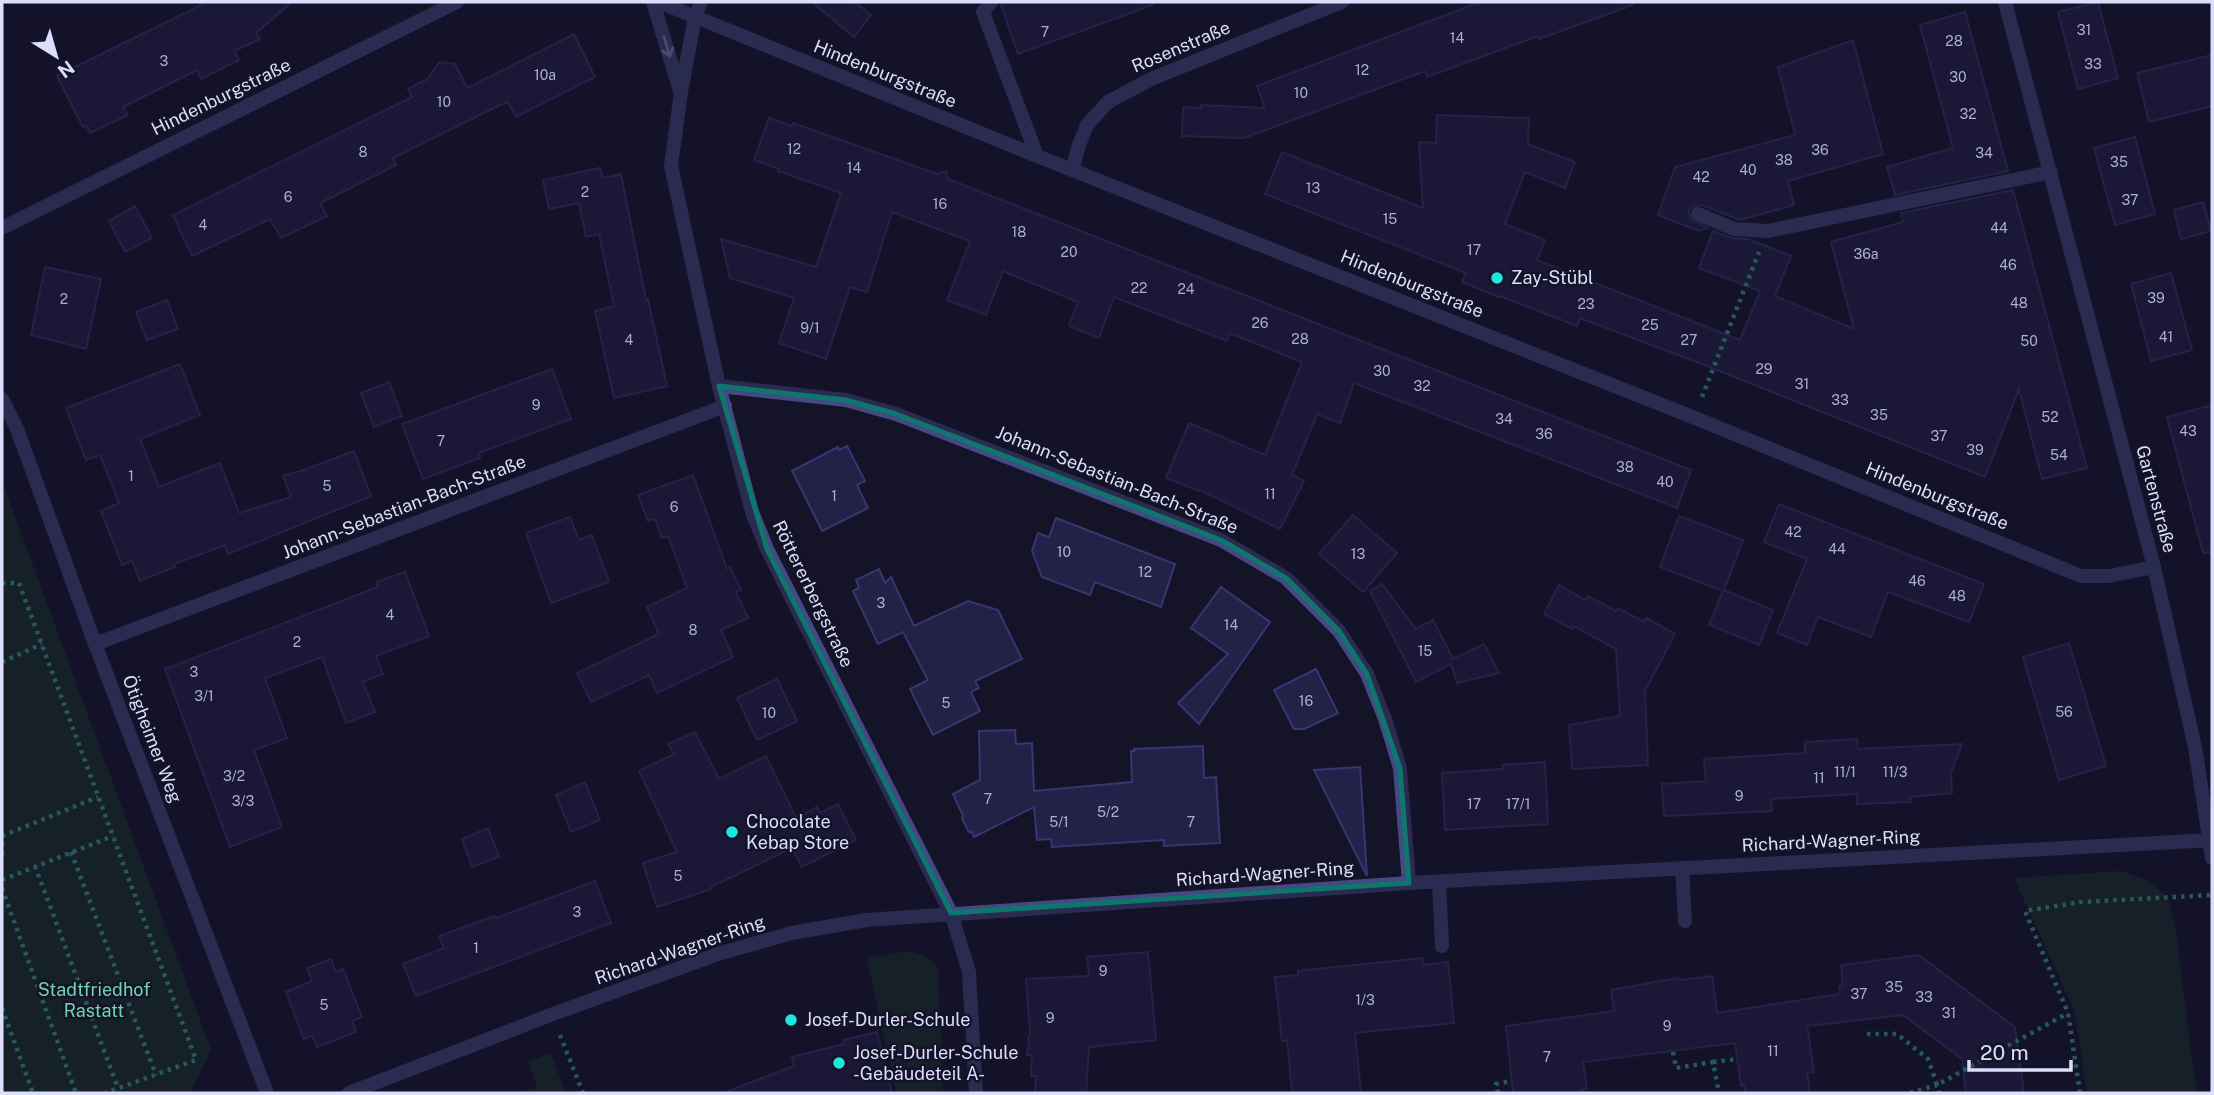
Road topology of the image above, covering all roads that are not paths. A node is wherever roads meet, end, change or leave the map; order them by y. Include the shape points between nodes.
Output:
1 (457, 2) edge
2 (653, 2) edge
3 (659, 2) edge
4 (701, 2) edge
5 (991, 2) edge
6 (1342, 2) edge
7 (2005, 2) edge
8 (695, 17) junction
9 (681, 92) junction
10 (1037, 156) junction
11 (1072, 170) junction
12 (2051, 172) junction
13 (1698, 214) dead end
14 (2, 228) edge
15 (719, 386) junction
16 (2, 399) edge
17 (725, 406) junction
18 (2154, 567) junction
19 (95, 644) junction
20 (2212, 840) edge
21 (2212, 858) edge
22 (1682, 868) junction
23 (1439, 882) junction
24 (1409, 883) junction
25 (951, 914) junction
26 (1685, 922) dead end
27 (1442, 946) dead end
28 (267, 1093) edge
29 (349, 1093) edge
30 (976, 1093) edge

1 - 14 street, Hindenburgstraße
2 -> 9 street, Röttererbergstraße
3 - 8 street, Hindenburgstraße
4 - 8 street, Röttererbergstraße
5 - 10 street via 983,12
6 - 11 street, Rosenstraße via 1151,79 1108,102 1087,125
7 - 12 street, Gartenstraße
8 - 9 street, Röttererbergstraße
8 - 10 street, Hindenburgstraße
9 - 15 street, Röttererbergstraße via 671,166
10 - 11 street, Hindenburgstraße
11 - 18 street, Hindenburgstraße via 2081,576
12 - 13 street via 1768,230 1734,229
12 - 18 street, Gartenstraße
15 - 17 street, Röttererbergstraße
15 - 24 street, Johann-Sebastian-Bach-Straße via 846,400 896,414 1221,540 1286,578 1339,631 1372,685 1400,768
16 - 19 street, Ötigheimer Weg
17 - 19 street, Johann-Sebastian-Bach-Straße
17 - 25 street, Röttererbergstraße via 752,512 767,549
18 - 20 street, Gartenstraße
19 - 28 street, Ötigheimer Weg
20 - 21 street, Gartenstraße
20 - 22 street, Richard-Wagner-Ring
22 - 23 street, Richard-Wagner-Ring
22 - 26 street
23 - 24 street, Richard-Wagner-Ring
23 - 27 street
24 - 25 street, Richard-Wagner-Ring
25 - 29 street, Richard-Wagner-Ring via 866,920 792,933 721,953
25 - 30 street, Röttererbergstraße via 969,972

